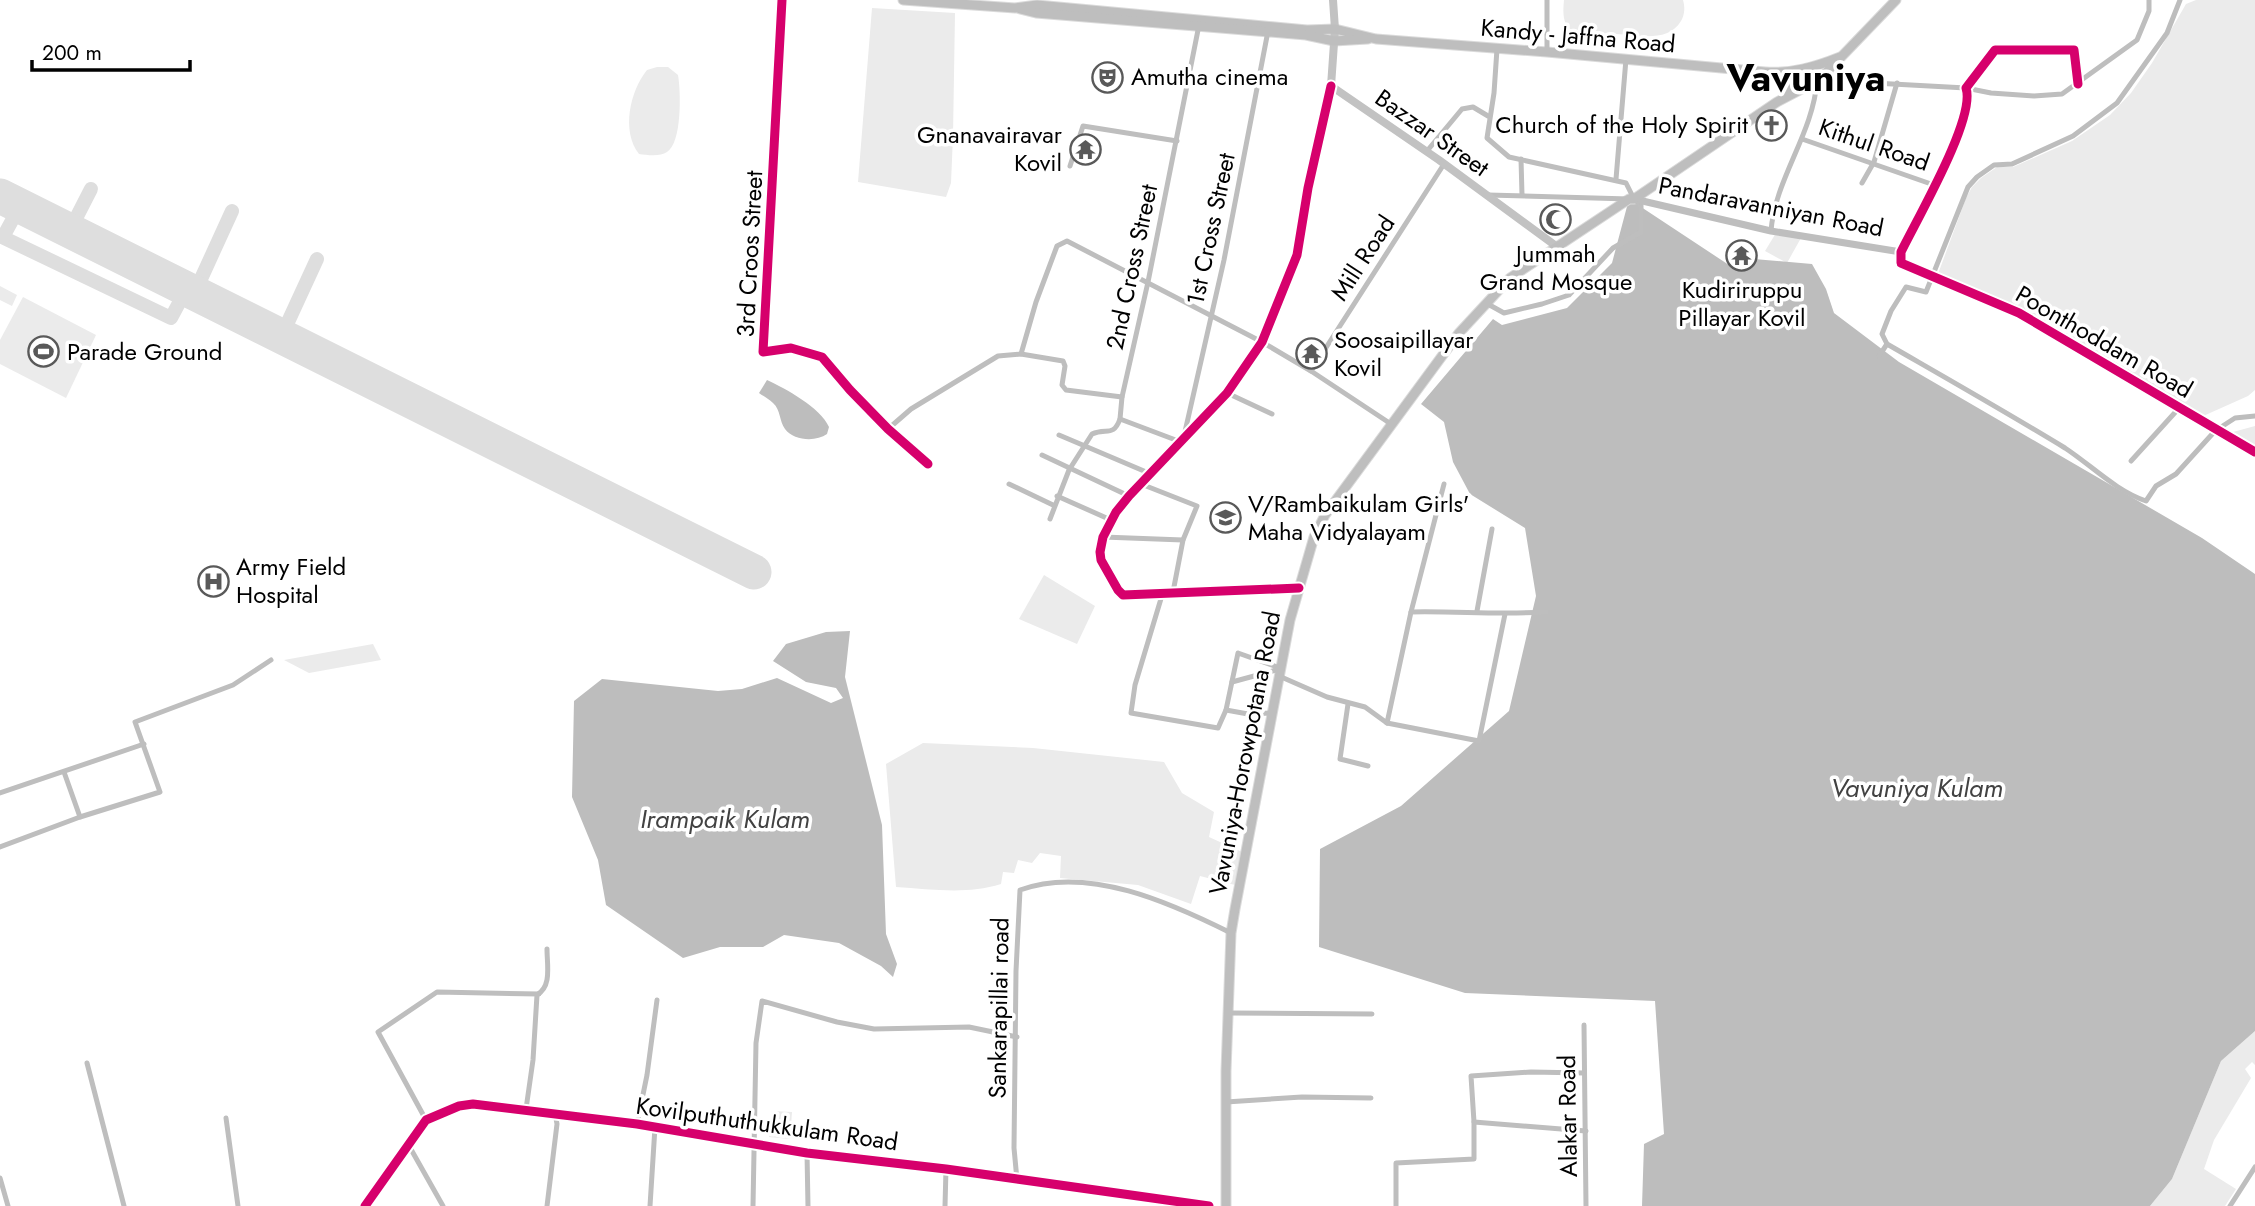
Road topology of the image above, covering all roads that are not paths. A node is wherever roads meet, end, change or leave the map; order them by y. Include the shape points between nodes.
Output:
1 (782, 0) edge
2 (903, 0) edge
3 (1333, 0) edge
4 (1547, 0) edge
5 (1896, 0) edge
6 (2149, 0) edge
7 (927, 1) edge
8 (1037, 6) edge
9 (1200, 22) junction
10 (1269, 29) junction
11 (1335, 29) junction
12 (1376, 38) junction
13 (1335, 41) junction
14 (1497, 49) junction
15 (1547, 51) junction
16 (1841, 57) junction
17 (1626, 59) junction
18 (1814, 68) junction
19 (1782, 74) junction
20 (1802, 78) junction
21 (1821, 78) junction
22 (1844, 80) junction
23 (1897, 83) junction
24 (2078, 84) junction
25 (1331, 86) junction
26 (1791, 88) junction
27 (1966, 88) junction
28 (1777, 102) junction
29 (1488, 116) junction
30 (1802, 139) junction
31 (1177, 141) junction
32 (1427, 151) junction
33 (1521, 159) junction
34 (1874, 162) junction
35 (1444, 164) junction
36 (1070, 166) dead end
37 (1616, 179) junction
38 (1862, 183) dead end
39 (1934, 185) junction
40 (1488, 195) junction
41 (1522, 195) junction
42 (1632, 199) junction
43 (1770, 231) junction
44 (1556, 246) junction
45 (1901, 251) junction
46 (1148, 282) junction
47 (1486, 303) junction
48 (1211, 315) junction
49 (1262, 342) junction
50 (1021, 354) junction
51 (1311, 371) junction
52 (1227, 393) junction
53 (1122, 397) junction
54 (2180, 407) junction
55 (1272, 414) dead end
56 (1120, 419) junction
57 (1391, 424) junction
58 (888, 429) junction
59 (1059, 435) dead end
60 (1183, 441) junction
61 (1086, 445) junction
62 (2255, 452) edge
63 (1042, 456) dead end
64 (2131, 461) dead end
65 (928, 464) dead end
66 (1069, 470) junction
67 (1151, 474) junction
68 (1009, 484) dead end
69 (1141, 484) junction
70 (1444, 484) dead end
71 (1057, 496) junction
72 (1129, 496) junction
73 (1053, 505) junction
74 (1049, 519) dead end
75 (1111, 520) junction
76 (1492, 529) dead end
77 (1103, 537) junction
78 (1183, 540) junction
79 (1299, 588) junction
80 (1163, 592) junction
81 (1173, 592) junction
82 (1477, 611) junction
83 (1410, 612) junction
84 (1546, 612) dead end
85 (1505, 614) junction
86 (271, 660) dead end
87 (1280, 671) junction
88 (1232, 682) junction
89 (1348, 704) junction
90 (1226, 710) junction
91 (1271, 713) junction
92 (1387, 723) junction
93 (144, 744) junction
94 (1368, 766) dead end
95 (64, 772) junction
96 (0, 793) edge
97 (80, 817) junction
98 (0, 846) edge
99 (1231, 933) junction
100 (547, 949) dead end
101 (539, 994) junction
102 (657, 1000) dead end
103 (1230, 1013) junction
104 (1372, 1014) dead end
105 (1584, 1025) dead end
106 (1017, 1037) junction
107 (86, 1063) dead end
108 (1584, 1073) junction
109 (1371, 1098) dead end
110 (1226, 1102) junction
111 (526, 1109) junction
112 (555, 1113) junction
113 (226, 1118) dead end
114 (426, 1120) junction
115 (1474, 1122) junction
116 (637, 1124) junction
117 (656, 1127) junction
118 (1586, 1131) junction
119 (408, 1144) junction
120 (754, 1144) junction
121 (807, 1153) junction
122 (2255, 1167) edge
123 (946, 1169) junction
124 (0, 1178) edge
125 (1017, 1180) junction
126 (8, 1206) edge
127 (124, 1206) edge
128 (238, 1206) edge
129 (365, 1206) edge
130 (443, 1206) edge
131 (547, 1206) edge
132 (650, 1206) edge
133 (753, 1206) edge
134 (808, 1206) edge
135 (944, 1206) edge
136 (1209, 1206) edge
137 (1226, 1206) edge
138 (1396, 1206) edge
139 (1586, 1206) edge
140 (2230, 1206) edge

1 - 58 street, 3rd Croos Street via 763,352 791,348 822,357
2 - 7 highway, Kandy - Jaffna Road
3 - 11 main road
4 - 15 street
5 - 16 highway
6 - 24 street via 2137,40
7 - 8 highway, Kandy - Jaffna Road
8 - 9 highway, Kandy - Jaffna Road
9 - 10 highway, Kandy - Jaffna Road
9 - 31 street, 2nd Cross Street
10 - 11 highway, Kandy - Jaffna Road
10 - 13 highway, Kandy - Jaffna Road
10 - 48 street, 1st Cross Street
11 - 12 highway, Kandy - Jaffna Road
11 - 13 main road
12 - 13 highway, Kandy - Jaffna Road
12 - 14 highway, Kandy - Jaffna Road
13 - 25 main road
14 - 15 highway, Kandy - Jaffna Road
14 - 29 street
15 - 17 highway, Kandy - Jaffna Road
16 - 18 highway
16 - 21 highway
17 - 19 highway, Kandy - Jaffna Road
17 - 37 street
18 - 19 highway, Kandy - Jaffna Road
18 - 20 highway, Vavuniya-Horowpotana Road
18 - 21 highway
19 - 20 highway, Kandy - Jaffna Road
19 - 26 highway
20 - 21 highway, Kandy - Jaffna Road
20 - 26 highway, Vavuniya-Horowpotana Road
21 - 22 street
21 - 22 street
21 - 28 highway, Vavuniya-Horowpotana Road
21 - 30 street
22 - 23 street
23 - 27 street
23 - 34 street
24 - 27 street via 2062,94 2034,96
24 - 27 street via 2074,50 1995,50
25 - 32 main road, Bazzar Street
25 - 49 street via 1297,255
26 - 28 highway, Vavuniya-Horowpotana Road
27 - 39 street via 1966,114
28 - 42 highway, Vavuniya-Horowpotana Road
29 - 32 street via 1473,107 1462,109
29 - 33 street via 1486,138 1509,156
30 - 34 street, Kithul Road
30 - 43 street via 1772,213
31 - 36 street via 1083,126
31 - 46 street, 2nd Cross Street
32 - 35 main road, Bazzar Street
33 - 37 street
33 - 41 street
34 - 38 street
34 - 39 street, Kithul Road
35 - 40 main road, Bazzar Street
35 - 51 street, Mill Road
37 - 42 street via 1626,183
39 - 45 street
40 - 41 street
40 - 44 main road, Bazzar Street
41 - 42 street
42 - 43 street, Pandaravanniyan Road
42 - 44 highway, Vavuniya-Horowpotana Road
42 - 47 street via 1641,205 1640,232 1613,248 1569,295 1504,313
43 - 45 street, Pandaravanniyan Road
44 - 47 highway, Vavuniya-Horowpotana Road via 1510,278
45 - 54 street, Poonthoddam Road via 1901,263 2018,313
46 - 48 street
46 - 50 street via 1070,242 1060,244
46 - 53 street, 2nd Cross Street
47 - 57 highway, Vavuniya-Horowpotana Road
48 - 49 street
48 - 60 street, 1st Cross Street
49 - 51 street
49 - 52 street
50 - 53 street via 1063,361 1066,390
50 - 58 street via 998,356 911,409
51 - 57 street
52 - 55 street
52 - 60 street
53 - 56 street, 2nd Cross Street
54 - 62 street, Poonthoddam Road
54 - 64 street
56 - 60 street
56 - 61 street via 1117,427 1097,432
57 - 79 highway, Vavuniya-Horowpotana Road via 1325,515
58 - 65 street
59 - 61 street
60 - 67 street
61 - 66 street
61 - 67 street
63 - 66 street
66 - 71 street
66 - 72 street
67 - 69 street
68 - 73 street
69 - 72 street
69 - 78 street via 1197,506
70 - 83 street
71 - 73 street
71 - 75 street
72 - 75 street
73 - 74 street
75 - 77 street
76 - 82 street
77 - 78 street
77 - 80 street via 1101,560 1120,593
78 - 81 street
79 - 81 street
79 - 87 highway, Vavuniya-Horowpotana Road
80 - 81 street
80 - 90 street via 1130,712 1218,728
82 - 83 street
82 - 85 street
83 - 92 street
84 - 85 street
85 - 92 street via 1479,741
86 - 93 street via 233,685 135,722
87 - 88 street
87 - 88 street via 1238,653
87 - 89 street
87 - 91 highway, Vavuniya-Horowpotana Road
88 - 90 street
89 - 92 street via 1364,707
89 - 94 street via 1340,759
90 - 91 street
91 - 99 highway, Vavuniya-Horowpotana Road
93 - 95 street
93 - 97 street via 160,792
95 - 96 street
95 - 97 street
97 - 98 street
99 - 103 highway, Vavuniya-Horowpotana Road
99 - 106 street, Sankarapillai road via 1185,910 1112,886 1044,883 1020,890
100 - 101 street via 547,982
101 - 111 street
101 - 114 street via 437,992 378,1032
102 - 116 street
103 - 104 street
103 - 110 highway, Vavuniya-Horowpotana Road
105 - 108 street, Alakar Road
106 - 120 street via 970,1027 874,1029 762,1002 756,1043
106 - 125 street, Sankarapillai road
107 - 127 street
108 - 115 street via 1471,1076
108 - 118 street, Alakar Road
109 - 110 street
110 - 137 highway, Vavuniya-Horowpotana Road
111 - 112 street, Kovilputhuthukkulam Road
111 - 114 street, Kovilputhuthukkulam Road via 473,1104
112 - 116 street, Kovilputhuthukkulam Road
112 - 131 street
113 - 128 street
114 - 119 street
115 - 118 street
115 - 138 street via 1474,1159 1396,1163
116 - 117 street, Kovilputhuthukkulam Road
117 - 120 street, Kovilputhuthukkulam Road
117 - 132 street
118 - 139 street, Alakar Road
119 - 129 street
119 - 130 street
120 - 121 street, Kovilputhuthukkulam Road
120 - 133 street
121 - 123 street, Kovilputhuthukkulam Road
121 - 134 street
122 - 140 street
123 - 125 street, Kovilputhuthukkulam Road
123 - 135 street
124 - 126 street
125 - 136 street, Kovilputhuthukkulam Road

